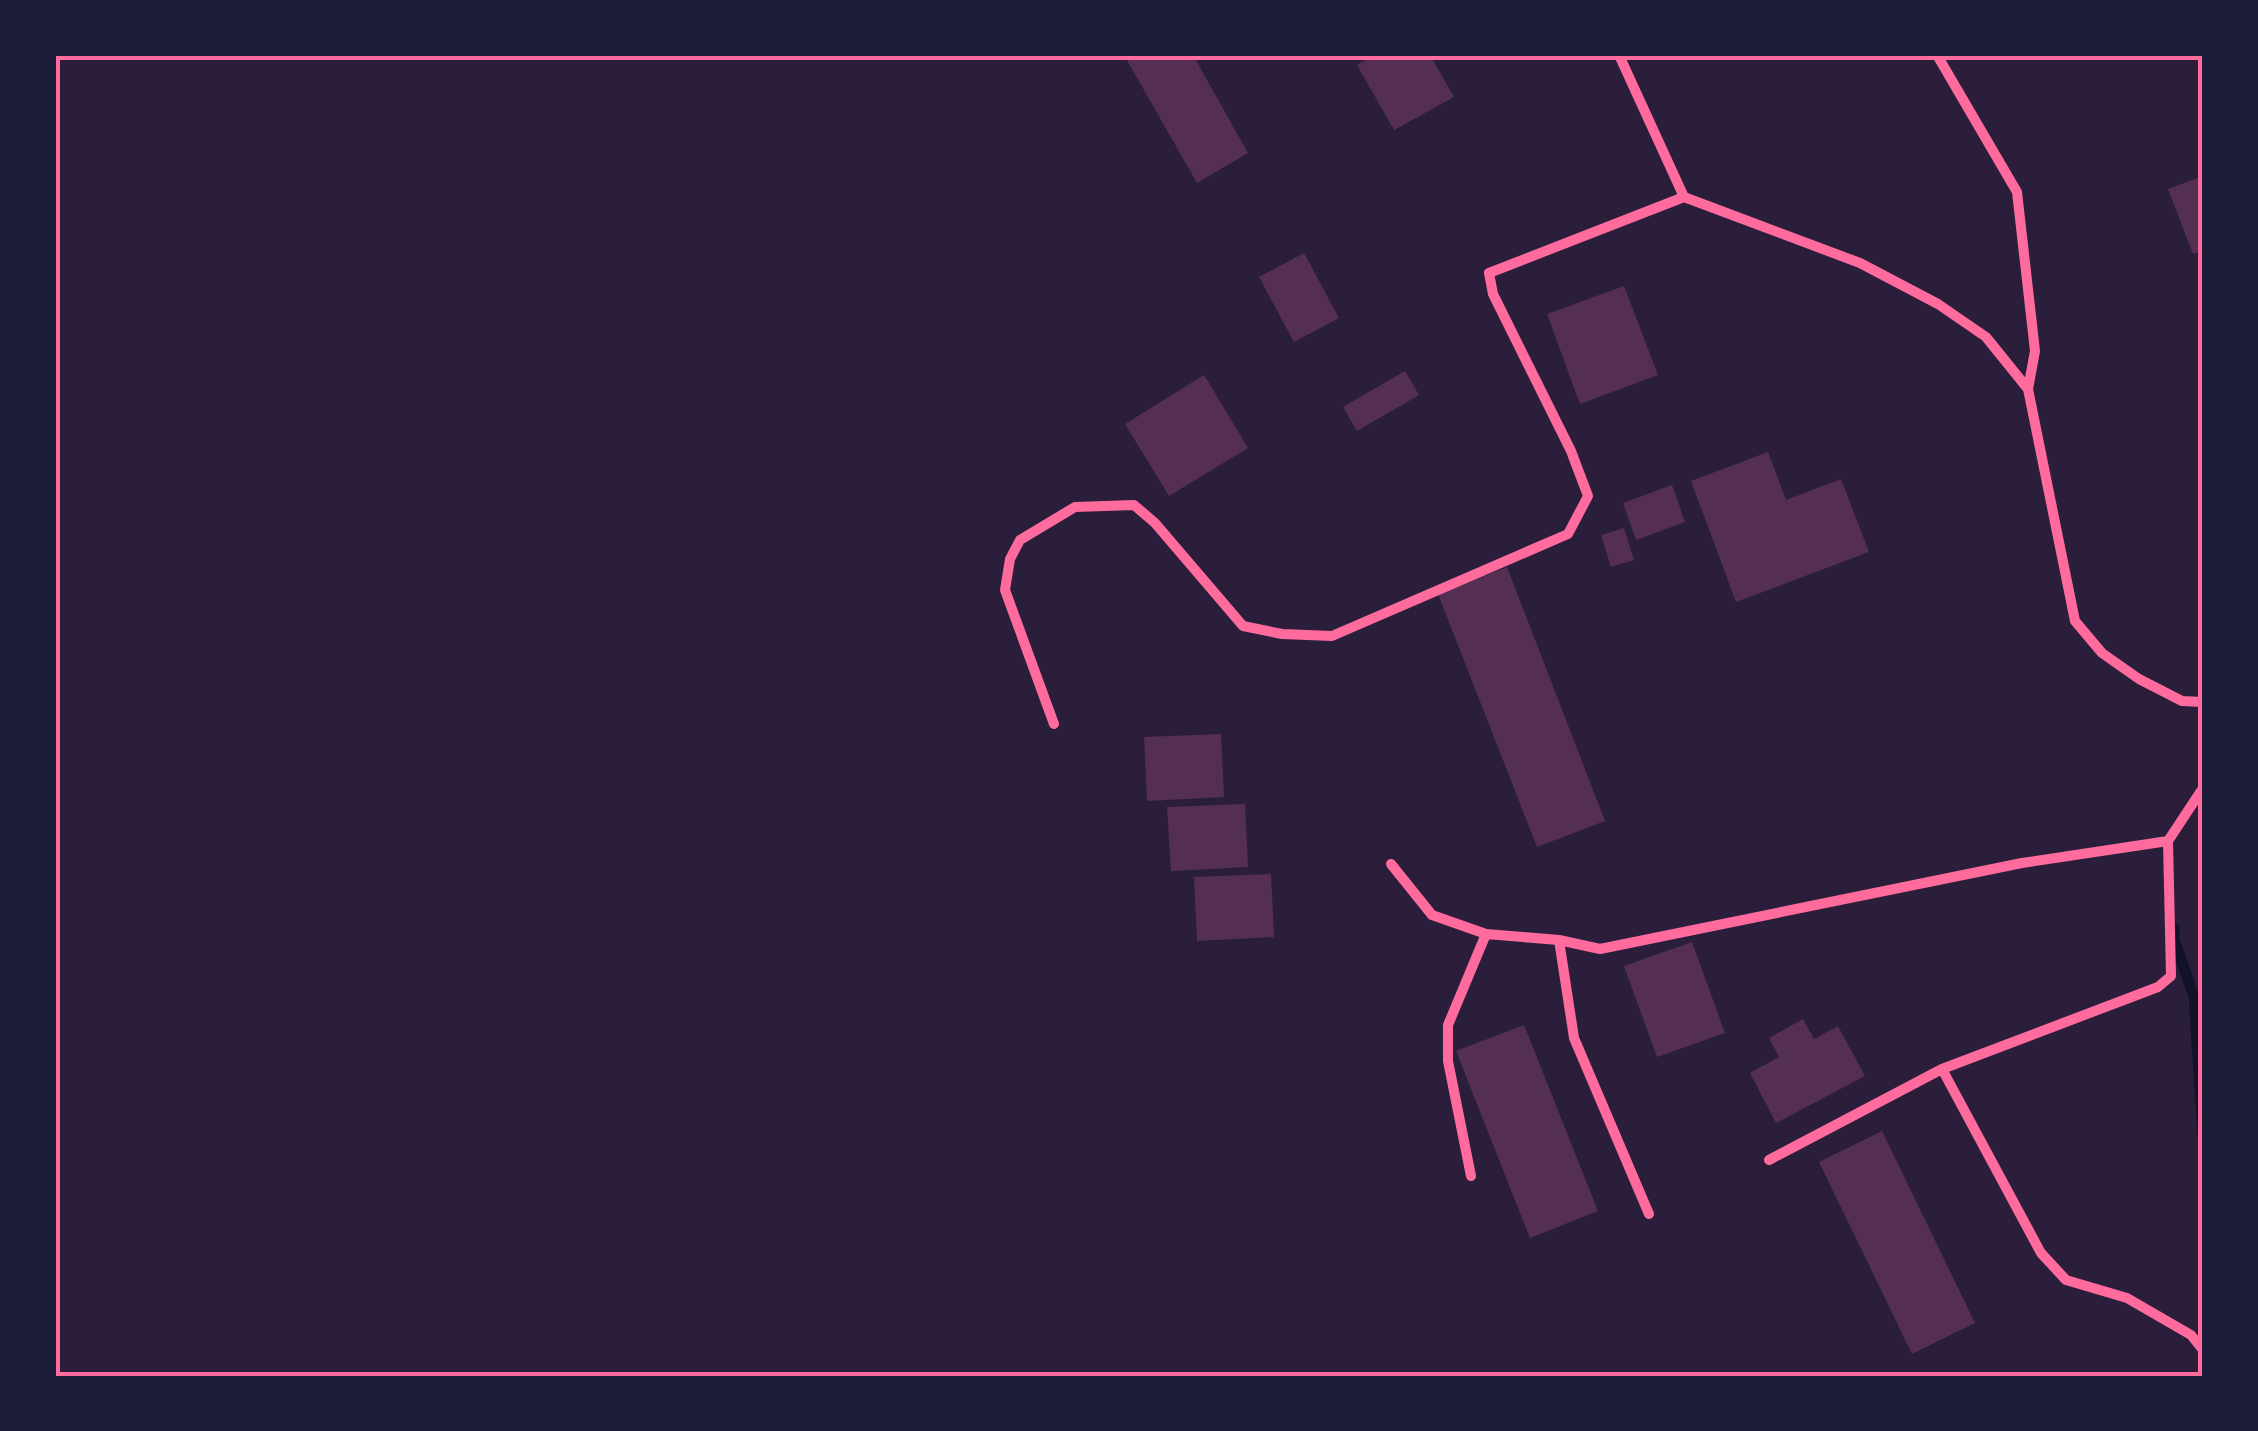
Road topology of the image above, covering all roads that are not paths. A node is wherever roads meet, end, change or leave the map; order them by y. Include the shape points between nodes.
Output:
1 (1618, 55) edge
2 (1937, 55) edge
3 (1684, 197) junction
4 (2028, 390) junction
5 (2203, 702) edge
6 (1054, 724) dead end
7 (2203, 788) edge
8 (2168, 840) junction
9 (1390, 864) dead end
10 (1486, 934) junction
11 (1559, 940) junction
12 (1942, 1069) junction
13 (1769, 1160) dead end
14 (1471, 1176) dead end
15 (1649, 1214) dead end
16 (2203, 1350) edge

1 - 3 street
2 - 4 street via 2017,192 2035,351
3 - 4 street via 1860,263 1938,304 1986,337
3 - 6 street via 1489,273 1492,294 1588,496 1568,534 1332,636 1282,634 1244,626 1134,506 1075,507 1020,540 1005,590
4 - 5 street via 2075,622 2102,653 2139,679 2182,700
7 - 8 street
8 - 11 street via 2022,862 1600,948
8 - 12 street via 2172,976
9 - 10 street via 1432,915
10 - 11 street
10 - 14 street via 1448,1025 1448,1062
11 - 15 street via 1574,1038
12 - 13 street
12 - 16 street via 2041,1253 2066,1280 2127,1298 2191,1334

